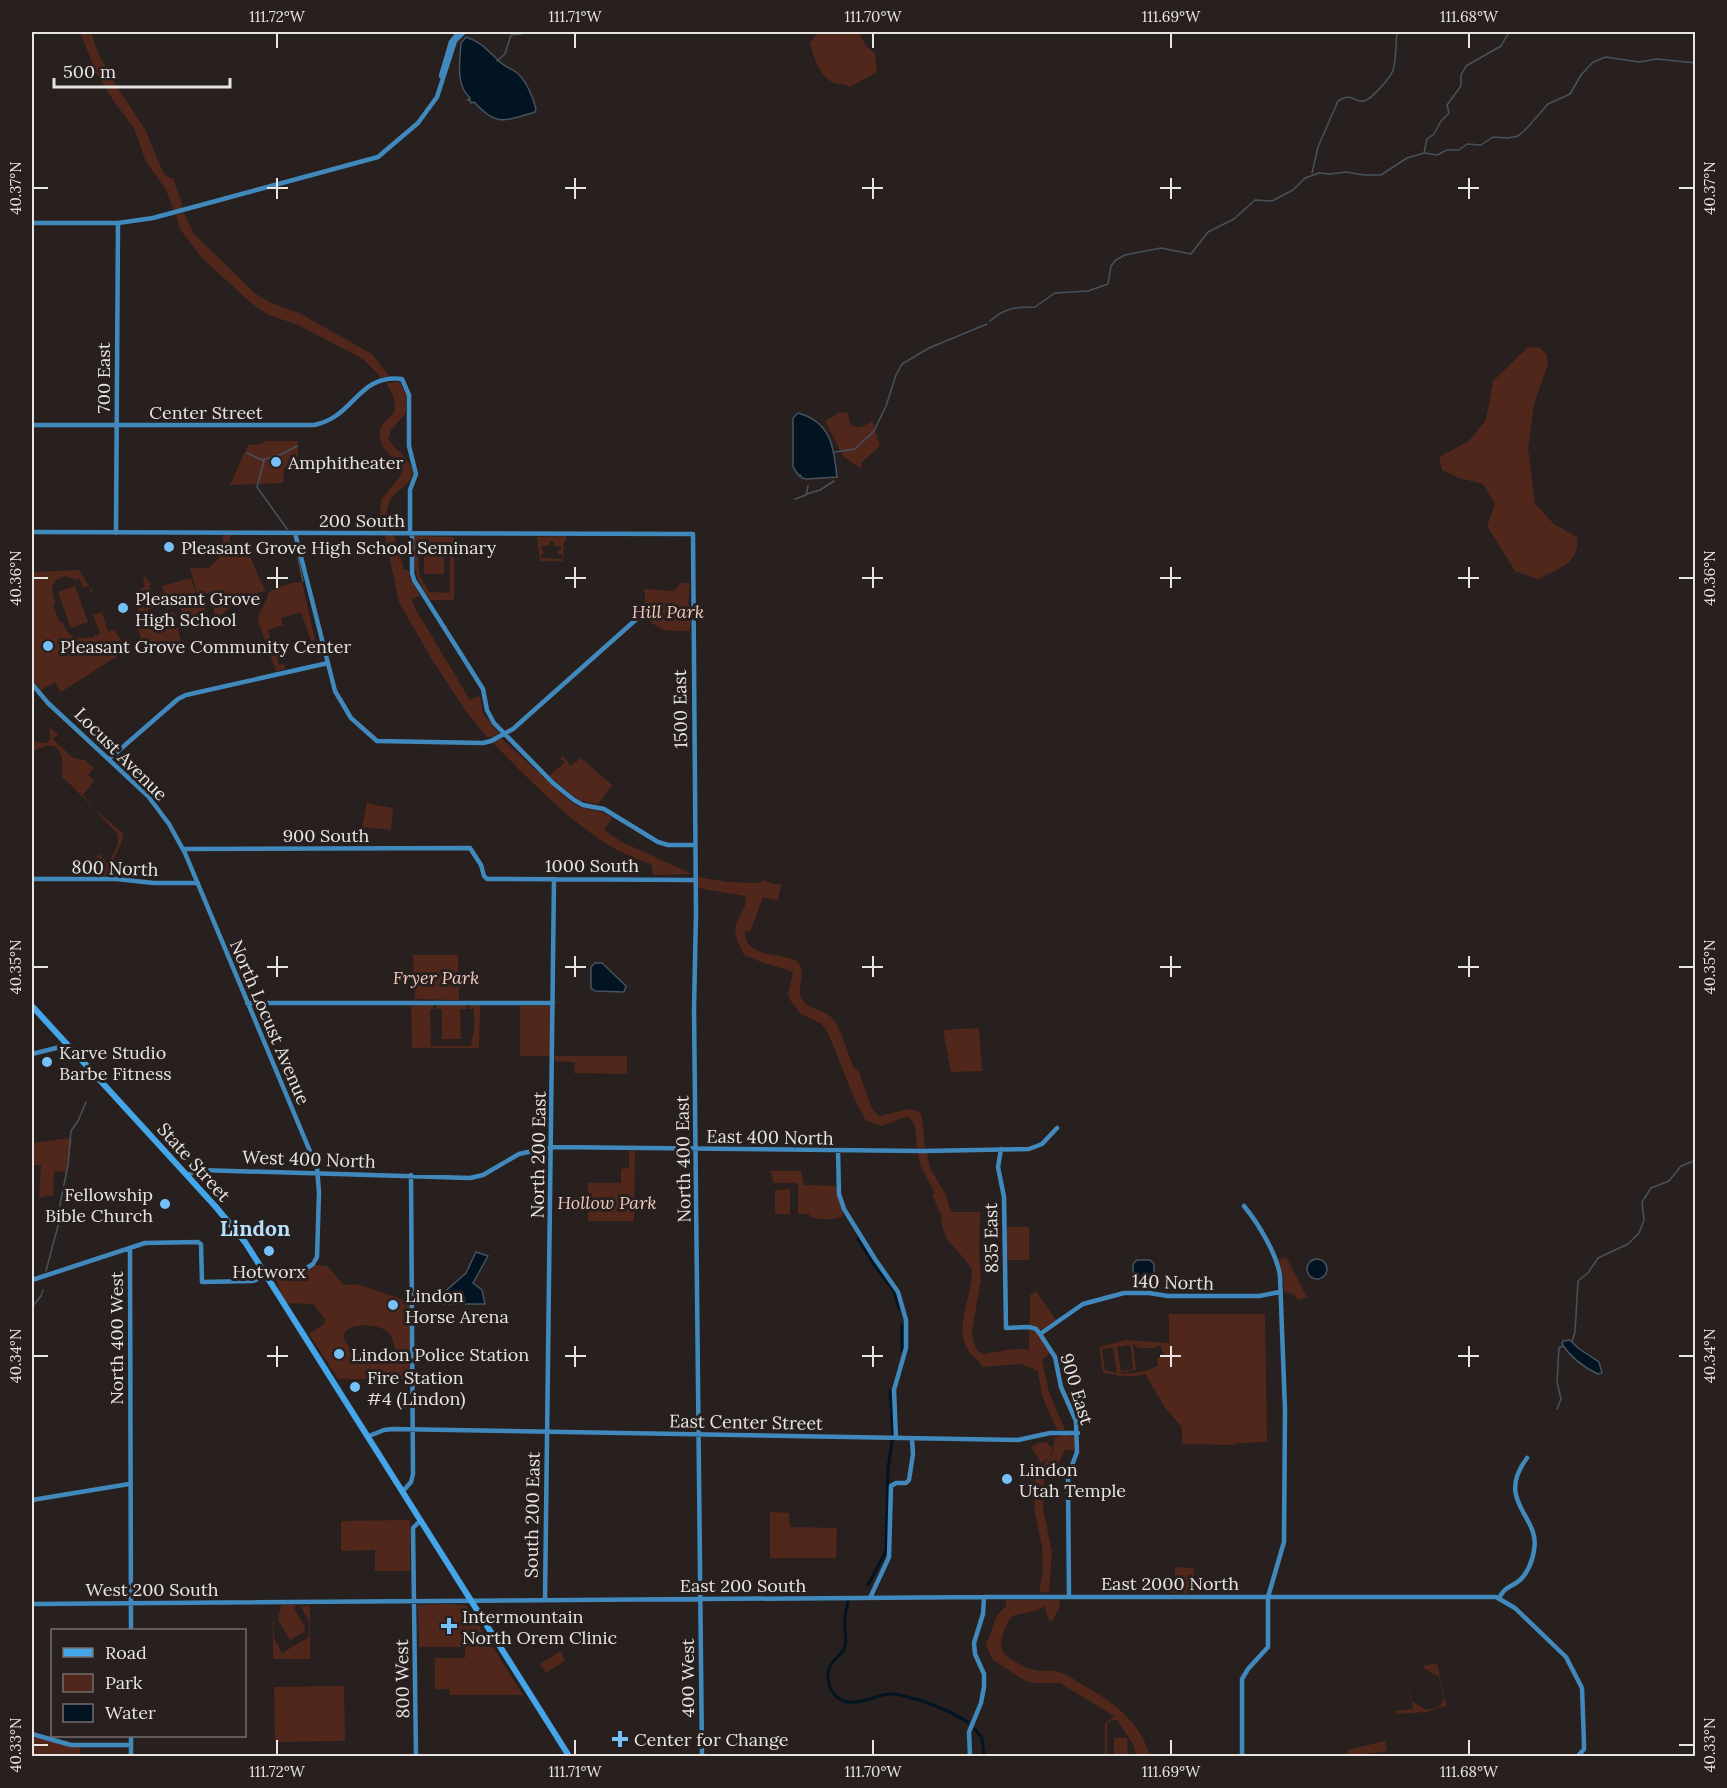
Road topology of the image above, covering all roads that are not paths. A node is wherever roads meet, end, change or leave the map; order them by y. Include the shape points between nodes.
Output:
1 (459, 32) edge
2 (464, 32) edge
3 (434, 102) junction
4 (32, 223) edge
5 (118, 223) junction
6 (32, 425) edge
7 (117, 425) junction
8 (32, 532) edge
9 (116, 533) junction
10 (295, 533) junction
11 (411, 534) junction
12 (693, 534) joint
13 (640, 616) dead end
14 (328, 663) junction
15 (32, 684) edge
16 (505, 735) junction
17 (109, 759) junction
18 (694, 845) junction
19 (183, 849) junction
20 (32, 879) edge
21 (489, 879) joint
22 (554, 879) junction
23 (695, 882) junction
24 (198, 883) junction
25 (247, 1003) junction
26 (553, 1003) junction
27 (32, 1006) edge
28 (68, 1045) junction
29 (32, 1054) edge
30 (1058, 1128) dead end
31 (551, 1147) junction
32 (1001, 1149) junction
33 (696, 1150) junction
34 (838, 1151) junction
35 (318, 1172) junction
36 (187, 1175) junction
37 (411, 1175) junction
38 (1244, 1206) dead end
39 (130, 1248) junction
40 (266, 1276) junction
41 (32, 1280) edge
42 (1280, 1292) junction
43 (1040, 1334) junction
44 (413, 1429) junction
45 (547, 1431) junction
46 (1078, 1433) junction
47 (698, 1434) junction
48 (369, 1437) junction
49 (896, 1438) junction
50 (912, 1439) junction
51 (1527, 1458) dead end
52 (129, 1484) junction
53 (403, 1491) junction
54 (32, 1500) edge
55 (421, 1520) junction
56 (984, 1597) junction
57 (1069, 1597) junction
58 (1268, 1597) junction
59 (870, 1598) junction
60 (1499, 1598) junction
61 (700, 1599) junction
62 (545, 1600) junction
63 (414, 1601) junction
64 (471, 1601) junction
65 (130, 1603) junction
66 (32, 1604) edge
67 (130, 1629) edge
68 (32, 1734) edge
69 (131, 1737) edge
70 (131, 1745) junction
71 (131, 1756) edge
72 (416, 1756) edge
73 (569, 1756) edge
74 (702, 1756) edge
75 (970, 1756) edge
76 (1242, 1756) edge
77 (1578, 1756) edge

1 - 3 street via 451,42
2 - 3 street via 455,41
3 - 5 street via 418,123 376,158 183,211
4 - 5 street
5 - 7 street, 700 East
6 - 7 street, Center Street
7 - 9 street, 700 East
7 - 11 street, Center Street via 314,425 341,414 366,388 380,380 402,379 408,391 409,446 416,474 410,490
8 - 9 street, 200 South
9 - 10 street, 200 South
10 - 11 street, 200 South
10 - 14 street
11 - 12 street, 200 South
11 - 16 street via 414,580 483,689 490,718
12 - 18 street, 1500 East
13 - 16 street
14 - 16 street via 344,710 377,741 483,743
14 - 17 street via 181,697
15 - 17 street, Locust Avenue
16 - 18 street via 577,802 604,809 661,843
17 - 19 street, Locust Avenue via 154,803
18 - 23 street, 1500 East
19 - 21 street, 900 South via 470,848
19 - 24 street, Locust Avenue
20 - 24 street, 800 North
21 - 22 street, 1000 South
22 - 23 street, 1000 South
22 - 26 street, North 200 East
23 - 33 street, North 400 East
24 - 25 street, North Locust Avenue
25 - 26 street
25 - 35 street, North Locust Avenue
26 - 31 street, North 200 East
27 - 28 main road, State Street
28 - 29 street
28 - 36 main road, State Street
30 - 32 street, East 400 North via 1036,1147
31 - 33 street, East 400 North
31 - 37 street, East 400 North via 519,1154 483,1175 470,1178
31 - 45 street, North 200 East
32 - 34 street, East 400 North
32 - 43 street, 835 East via 998,1173 1004,1197 1006,1328 1036,1329
33 - 34 street, East 400 North
33 - 47 street, North 400 East
34 - 49 street via 839,1194 844,1209 898,1292 906,1320 906,1348 894,1390
35 - 36 street, West 400 North via 195,1170
35 - 37 street, West 400 North
35 - 40 street via 317,1254 313,1264 302,1270
36 - 40 main road, State Street via 245,1242
37 - 44 street
38 - 42 street via 1276,1261
39 - 40 street via 153,1242 198,1242 202,1282 253,1281
39 - 41 street
39 - 52 street, North 400 West
40 - 48 main road, State Street
42 - 43 street, 140 North via 1259,1296 1124,1293 1083,1304
42 - 58 street via 1284,1548
43 - 46 street, 900 East via 1057,1359 1061,1387
44 - 45 street, East Center Street
44 - 48 street via 384,1430
44 - 53 street via 413,1474
45 - 47 street, East Center Street
45 - 62 street, South 200 East
46 - 50 street, East Center Street via 1050,1433 1018,1440
46 - 57 street, 900 East via 1076,1459 1068,1476
47 - 49 street, East Center Street
47 - 61 street, North 400 East
48 - 53 main road
49 - 50 street, East Center Street
50 - 59 street via 909,1480 891,1486 889,1557
51 - 60 street via 1517,1474 1515,1490 1533,1536 1534,1551 1523,1576 1504,1589
52 - 54 street
52 - 65 street, North 400 West
53 - 55 main road
55 - 63 street, 800 West via 413,1528
55 - 64 main road
56 - 57 street, East 2000 North
56 - 59 street, East 200 South
56 - 75 street via 974,1643 984,1687 969,1732
57 - 58 street, East 2000 North
58 - 60 street, East 2000 North
58 - 76 street via 1268,1647 1241,1683
59 - 61 street, East 200 South
60 - 77 street via 1515,1608 1564,1655 1580,1684 1584,1749
61 - 62 street, East 200 South
61 - 74 street, 400 West
62 - 64 street, East 200 South
63 - 64 street
63 - 65 street, West 200 South
63 - 72 street, 800 West
64 - 73 main road
65 - 66 street, West 200 South
65 - 67 street, North 400 West
68 - 70 street via 71,1745
69 - 70 street
70 - 71 street

